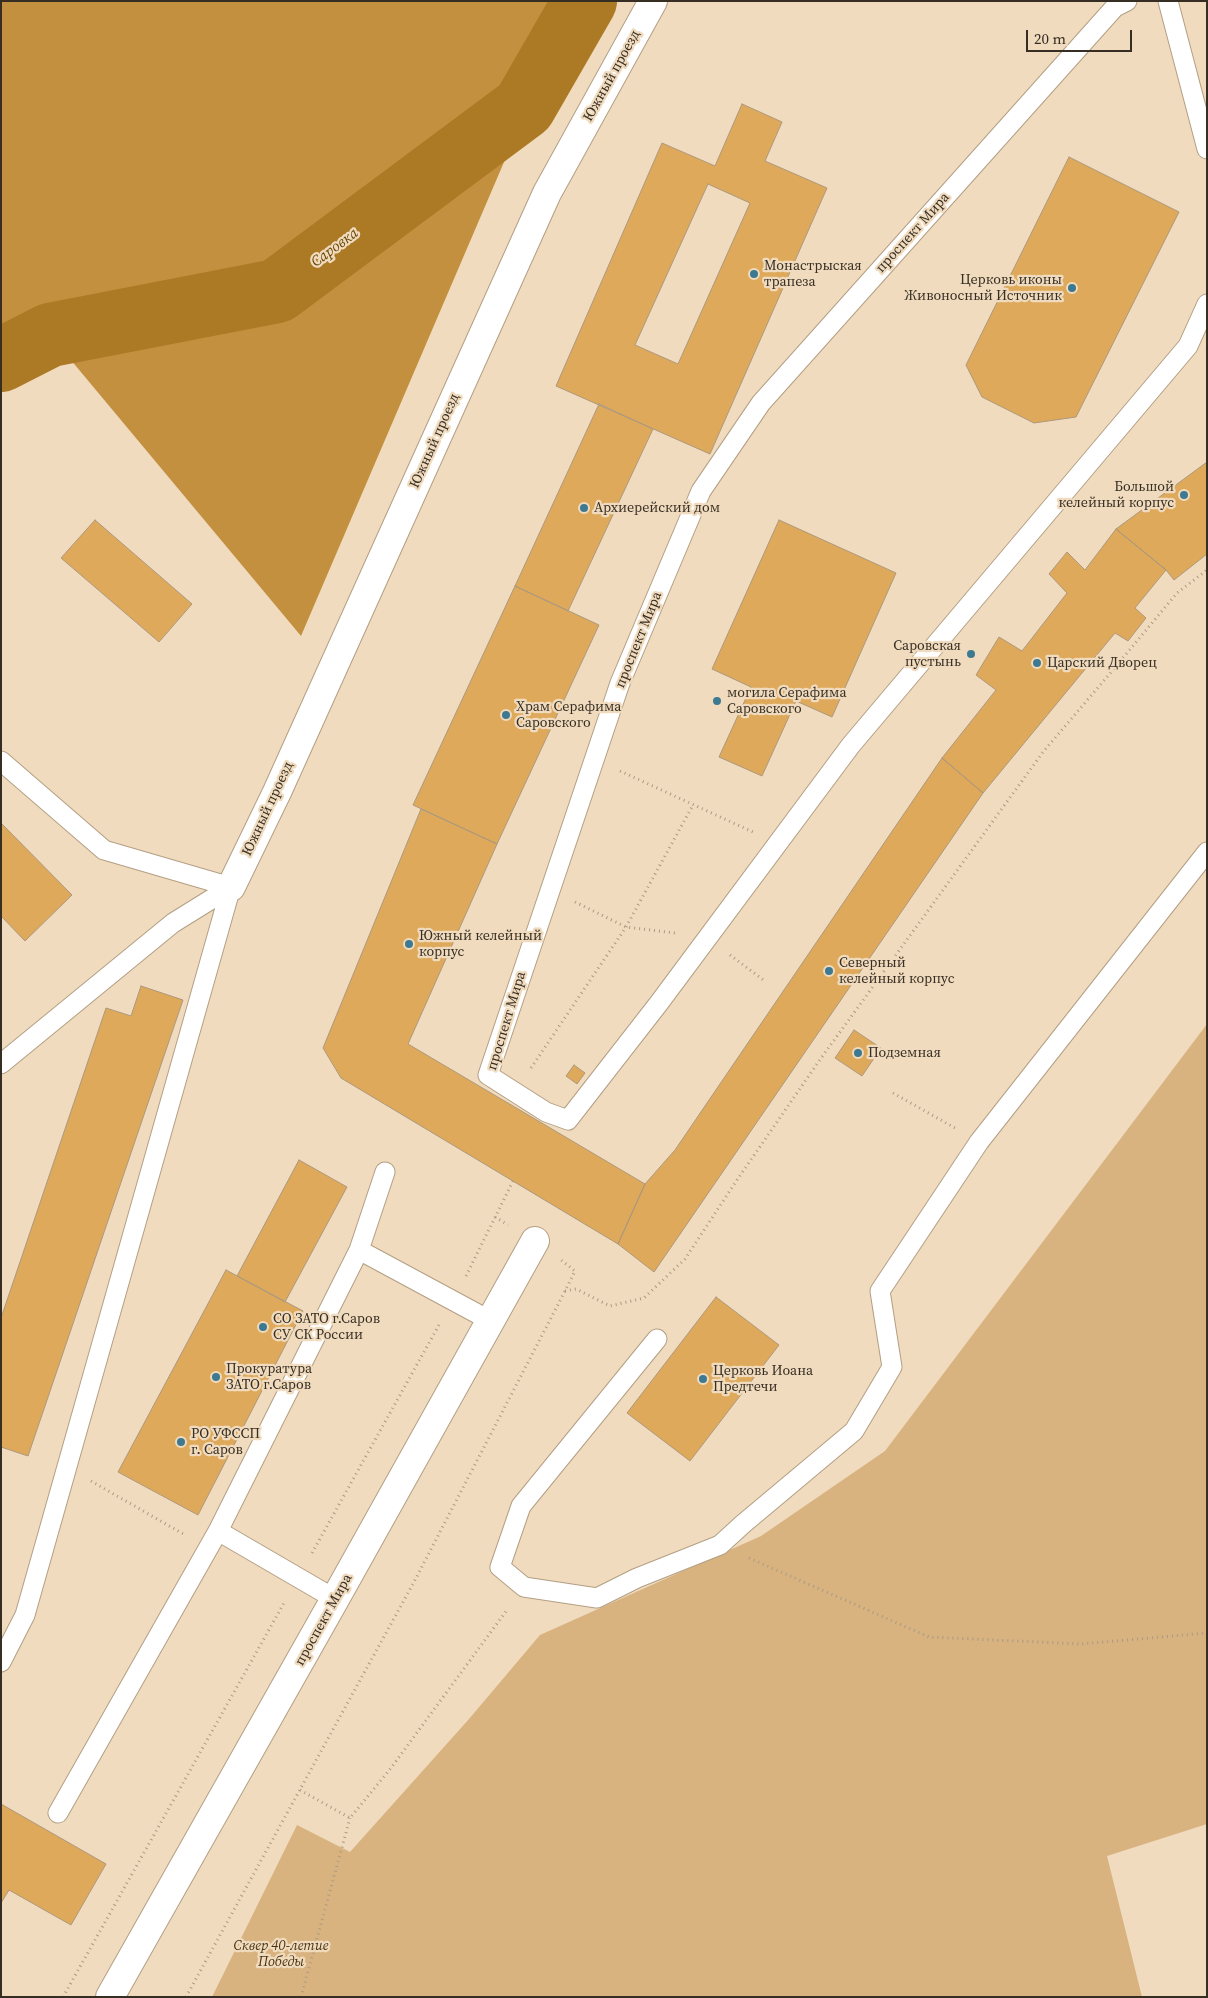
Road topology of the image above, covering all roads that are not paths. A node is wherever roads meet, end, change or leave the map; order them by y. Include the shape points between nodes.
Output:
1 (653, 1) edge
2 (1127, 1) edge
3 (1168, 1) edge
4 (1207, 149) edge
5 (1207, 304) edge
6 (1, 761) edge
7 (1207, 852) edge
8 (231, 886) junction
9 (1, 1064) edge
10 (385, 1172) dead end
11 (535, 1241) dead end
12 (359, 1250) junction
13 (490, 1320) junction
14 (657, 1339) dead end
15 (218, 1531) junction
16 (336, 1599) junction
17 (1, 1662) edge
18 (58, 1813) dead end
19 (110, 1997) edge

1 - 8 street, Южный проезд via 547,193 277,792
2 - 5 lane, проспект Мира via 1115,7 761,403 701,491 620,683 488,1074 546,1112 568,1120 851,745 1188,346
3 - 4 lane
6 - 8 lane via 104,850
7 - 14 lane via 979,1142 880,1291 892,1367 854,1432 720,1545 637,1578 597,1598 524,1587 500,1566 521,1506
8 - 9 lane via 173,923
8 - 17 lane via 25,1615
10 - 12 lane
11 - 13 street, проспект Мира
12 - 13 lane
12 - 15 lane
13 - 16 street, проспект Мира
15 - 16 lane
15 - 18 lane
16 - 19 street, проспект Мира

